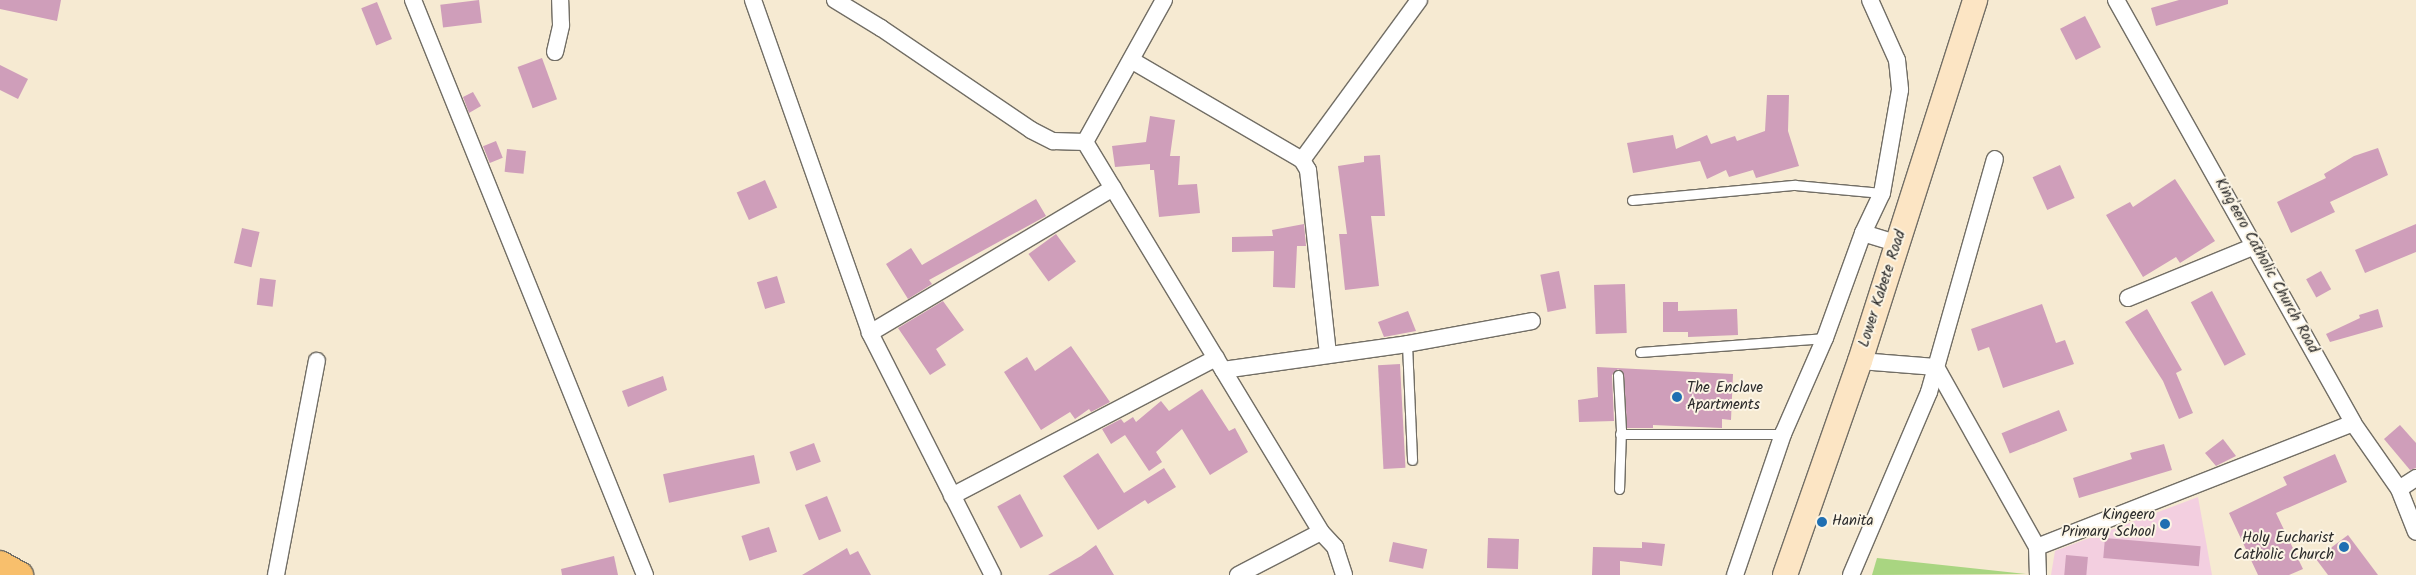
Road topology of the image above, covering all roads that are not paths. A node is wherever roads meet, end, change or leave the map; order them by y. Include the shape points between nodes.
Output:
1 (413, 0) edge
2 (560, 0) edge
3 (754, 0) edge
4 (835, 0) edge
5 (1164, 0) edge
6 (1419, 0) edge
7 (1870, 0) edge
8 (1975, 0) edge
9 (2116, 0) edge
10 (555, 52) dead end
11 (1131, 60) junction
12 (1085, 142) junction
13 (1995, 158) dead end
14 (1302, 160) junction
15 (1113, 188) junction
16 (1882, 193) junction
17 (1632, 200) dead end
18 (1863, 233) junction
19 (1898, 244) junction
20 (2255, 246) junction
21 (2128, 298) dead end
22 (1532, 321) dead end
23 (870, 333) junction
24 (1825, 338) junction
25 (1407, 344) junction
26 (1640, 352) dead end
27 (1328, 355) junction
28 (318, 361) dead end
29 (1860, 361) junction
30 (1220, 364) junction
31 (1936, 367) junction
32 (1618, 375) dead end
33 (2354, 422) junction
34 (1620, 434) junction
35 (1783, 434) junction
36 (1412, 460) dead end
37 (2416, 478) edge
38 (1619, 489) dead end
39 (2399, 489) junction
40 (952, 496) junction
41 (1321, 532) junction
42 (2416, 532) edge
43 (2037, 547) junction
44 (0, 564) edge
45 (20, 575) edge
46 (276, 575) edge
47 (644, 575) edge
48 (993, 575) edge
49 (1238, 575) edge
50 (1344, 575) edge
51 (1735, 575) edge
52 (1785, 575) edge
53 (1851, 575) edge
54 (2038, 575) edge

1 - 47 street
2 - 10 street via 561,25
3 - 23 street
4 - 12 street via 882,28 1030,130 1053,140
5 - 11 street
6 - 14 street
7 - 16 street via 1897,60 1900,90
8 - 19 main road, Lower Kabete Road
9 - 20 street, King'eero Catholic Church Road
11 - 12 street
11 - 14 street
12 - 15 street
13 - 31 street
14 - 27 street via 1308,170
15 - 23 street
15 - 30 street
16 - 17 lane via 1795,185
16 - 18 street
18 - 19 street
18 - 24 street
19 - 29 main road, Lower Kabete Road
20 - 21 street
20 - 33 street, King'eero Catholic Church Road
22 - 25 street
23 - 40 street
24 - 26 lane
24 - 35 street
25 - 27 street
25 - 36 lane
27 - 30 street
28 - 46 street
29 - 31 street
29 - 52 main road, Lower Kabete Road
30 - 40 street
30 - 41 street
31 - 43 street
31 - 53 street via 1929,392
32 - 34 lane
33 - 39 street, King'eero Catholic Church Road
33 - 43 street
34 - 35 lane
34 - 38 lane
35 - 51 street
37 - 39 street
39 - 42 street, King'eero Catholic Church Road
40 - 48 street
41 - 49 street
41 - 50 street via 1335,547
43 - 54 street
44 - 45 main road

